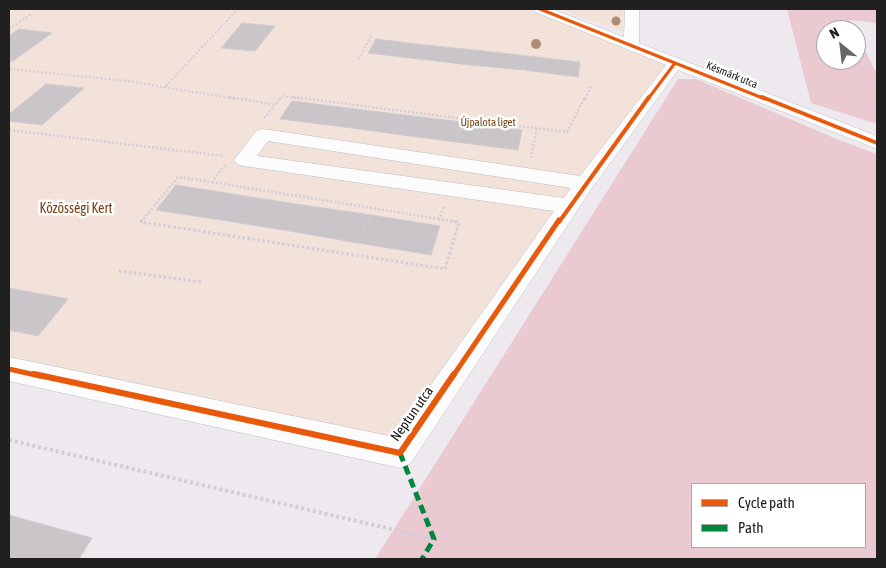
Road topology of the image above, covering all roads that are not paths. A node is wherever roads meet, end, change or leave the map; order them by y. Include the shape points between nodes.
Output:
1 (523, 9) edge
2 (540, 9) edge
3 (632, 9) edge
4 (579, 24) junction
5 (631, 45) junction
6 (675, 63) junction
7 (833, 127) junction
8 (877, 131) edge
9 (877, 144) edge
10 (585, 183) junction
11 (569, 206) junction
12 (9, 369) edge

1 - 4 street, Késmárk utca
2 - 4 street, Késmárk utca
3 - 5 street
4 - 5 street, Késmárk utca
5 - 6 street, Késmárk utca
6 - 7 street, Késmárk utca
6 - 10 street, Neptun utca
7 - 8 street
7 - 9 street, Késmárk utca
10 - 11 street, Neptun utca
10 - 11 street via 263,135 244,160
11 - 12 street, Neptun utca via 400,452

